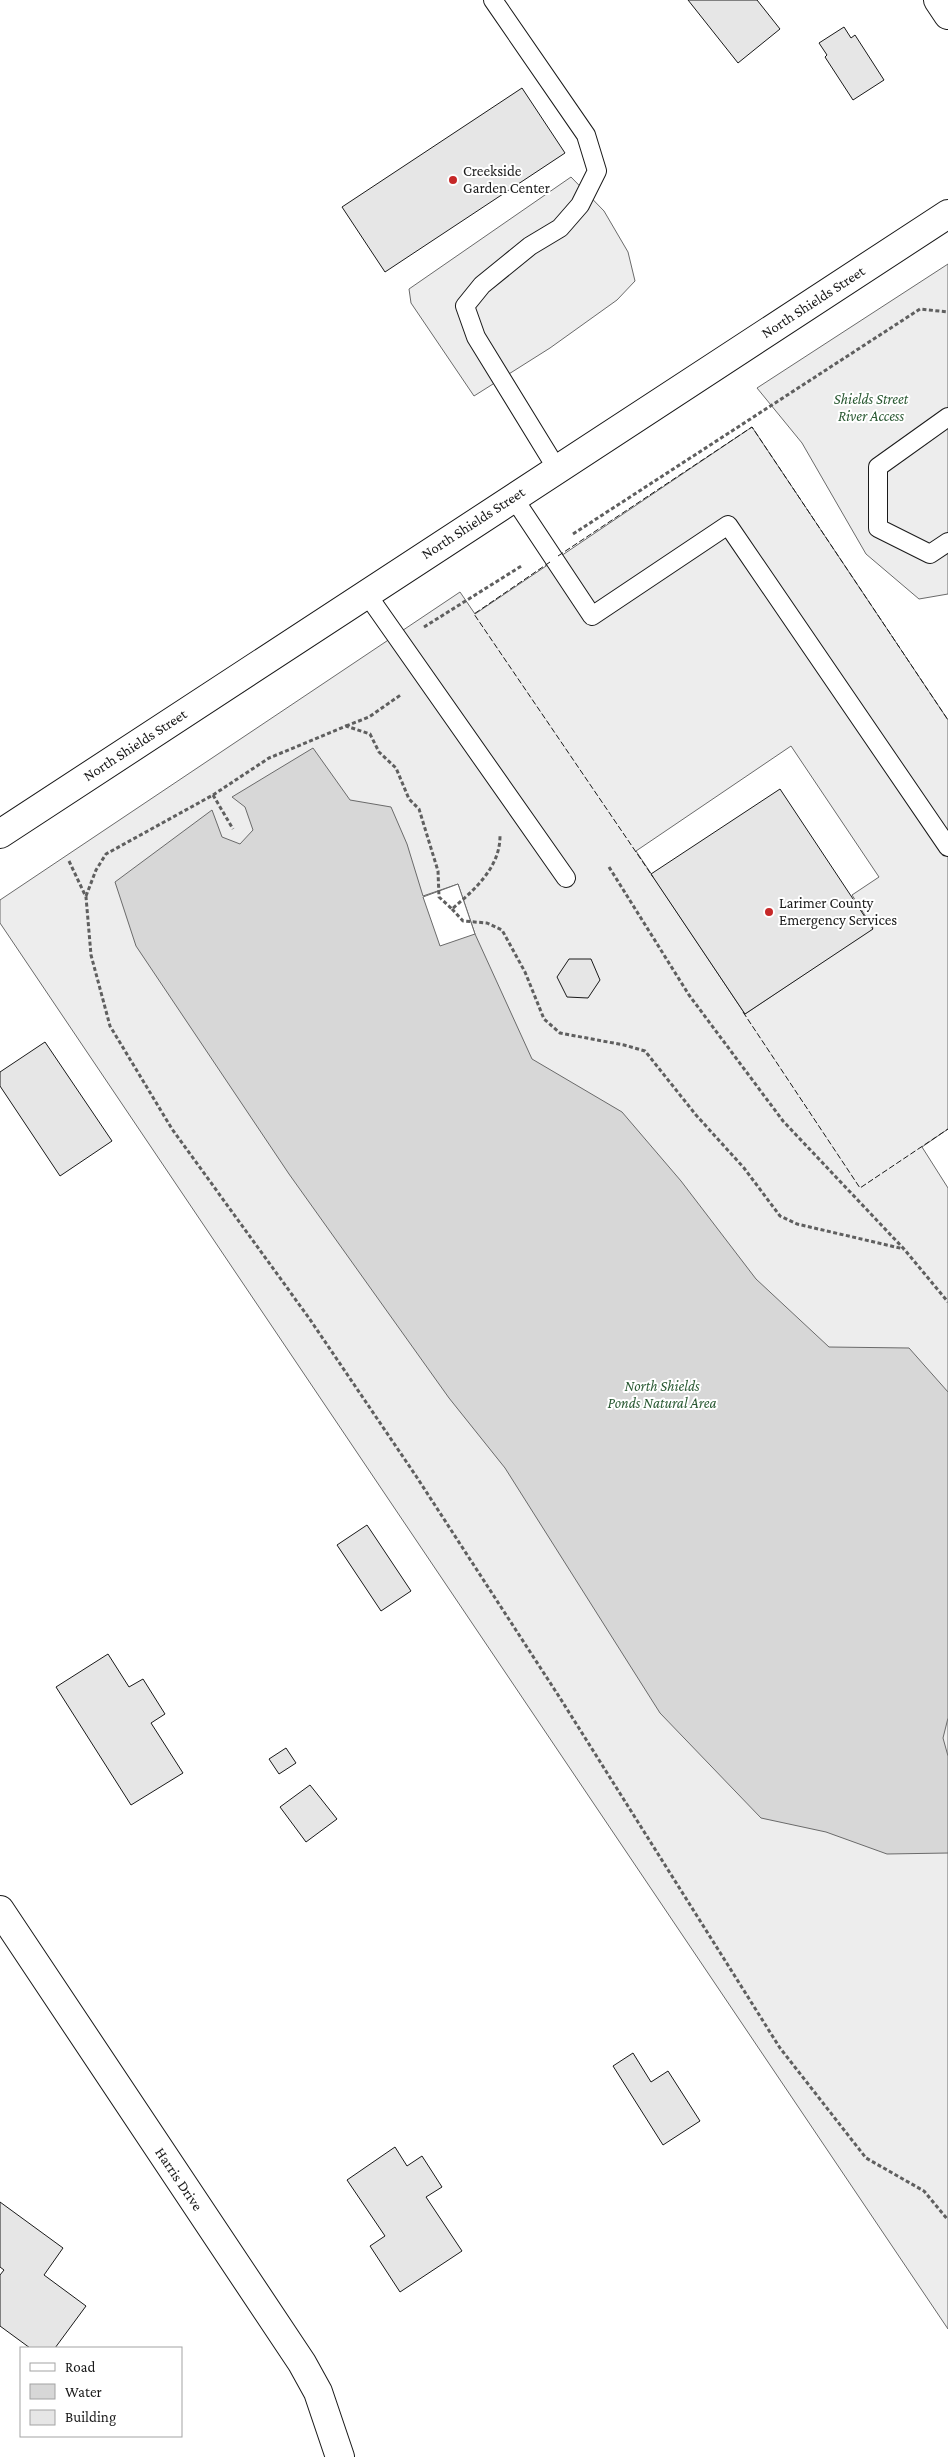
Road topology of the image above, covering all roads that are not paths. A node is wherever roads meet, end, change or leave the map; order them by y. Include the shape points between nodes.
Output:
1 (493, 0) edge
2 (938, 0) edge
3 (948, 15) edge
4 (948, 214) edge
5 (948, 417) edge
6 (557, 469) junction
7 (513, 497) junction
8 (948, 542) edge
9 (366, 593) junction
10 (0, 834) edge
11 (948, 847) edge
12 (566, 878) dead end
13 (0, 1910) edge
14 (340, 2457) edge

1 - 6 lane via 586,135 596,171 580,205 560,228 530,246 482,285 465,306 476,337
2 - 3 main road
4 - 6 main road, North Shields Street
5 - 8 lane via 878,466 878,528 930,554
6 - 7 main road, North Shields Street
7 - 9 main road, North Shields Street
7 - 11 lane via 592,616 728,526
9 - 10 main road, North Shields Street
9 - 12 lane
13 - 14 main road, Harris Drive via 302,2363 318,2392

